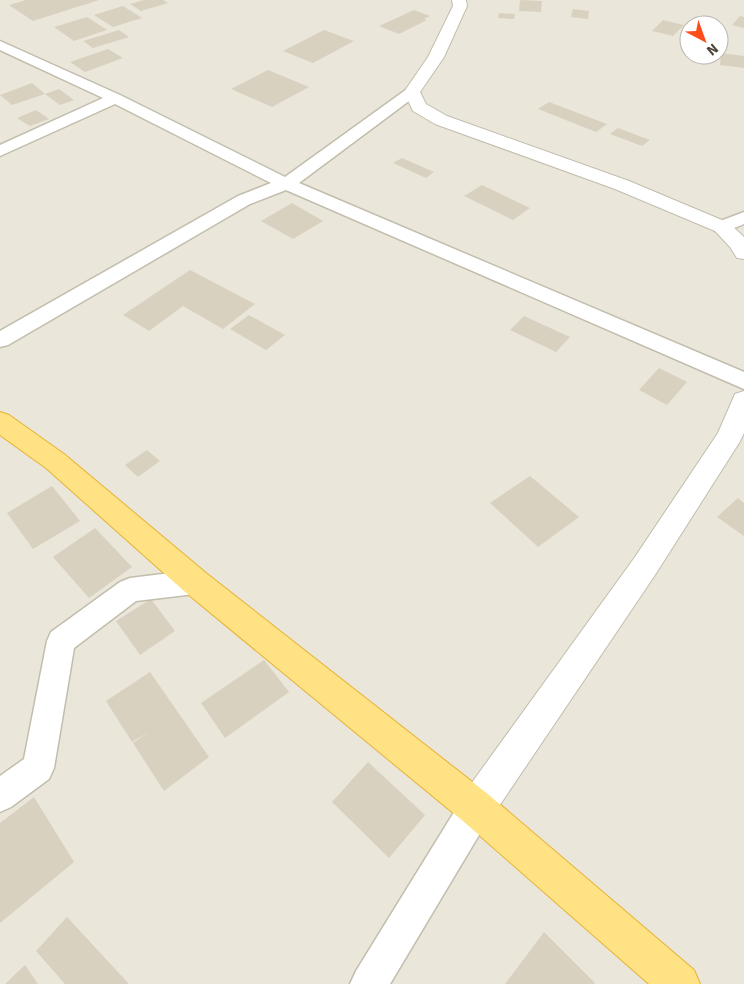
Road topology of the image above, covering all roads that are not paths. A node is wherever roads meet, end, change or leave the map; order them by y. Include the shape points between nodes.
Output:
1 (459, 0) edge
2 (0, 45) edge
3 (412, 92) junction
4 (115, 98) junction
5 (0, 151) edge
6 (286, 184) junction
7 (744, 217) edge
8 (722, 227) junction
9 (744, 230) edge
10 (744, 253) edge
11 (0, 340) edge
12 (744, 381) edge
13 (744, 400) edge
14 (0, 422) edge
15 (195, 582) junction
16 (0, 796) edge
17 (476, 808) junction
18 (369, 984) edge
19 (680, 984) edge

1 - 3 street via 460,6 436,57
2 - 4 street
3 - 6 street
3 - 8 street via 419,107 442,120 622,186
4 - 5 street
4 - 6 street
6 - 11 street via 244,200
6 - 12 street
7 - 8 street
8 - 9 street
8 - 10 street
13 - 17 street via 730,436 651,558
14 - 15 highway via 55,461
15 - 16 street via 130,590 61,641 38,768
15 - 17 highway
17 - 18 street
17 - 19 highway

